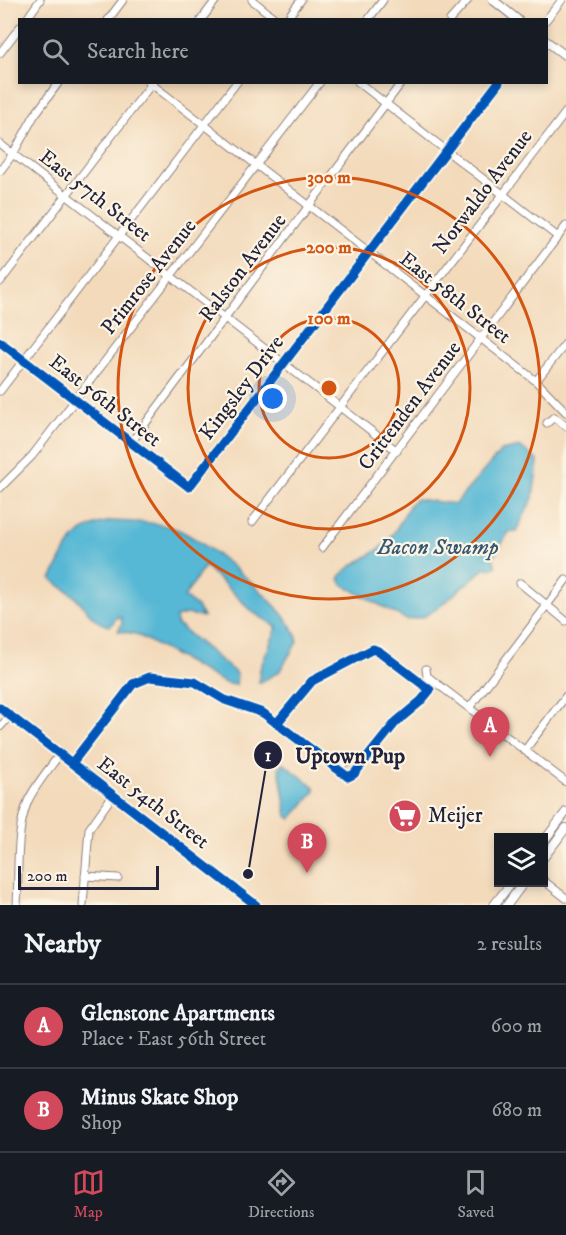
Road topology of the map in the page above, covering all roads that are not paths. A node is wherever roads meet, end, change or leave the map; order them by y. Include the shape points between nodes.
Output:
1 (40, 0) edge
2 (123, 0) edge
3 (216, 0) edge
4 (252, 0) edge
5 (301, 0) edge
6 (383, 0) edge
7 (468, 0) edge
8 (493, 0) edge
9 (562, 0) edge
10 (27, 18) edge
11 (110, 18) edge
12 (202, 18) edge
13 (274, 18) edge
14 (288, 18) edge
15 (370, 18) edge
16 (452, 18) edge
17 (516, 18) edge
18 (548, 18) edge
19 (18, 29) edge
20 (548, 42) edge
21 (2, 47) edge
22 (566, 56) edge
23 (58, 84) edge
24 (150, 84) edge
25 (152, 84) edge
26 (235, 84) edge
27 (318, 84) edge
28 (361, 84) edge
29 (401, 84) edge
30 (497, 84) edge
31 (386, 104) junction
32 (566, 112) edge
33 (204, 124) junction
34 (0, 144) edge
35 (447, 150) junction
36 (13, 154) junction
37 (257, 164) junction
38 (0, 171) edge
39 (504, 193) junction
40 (66, 195) junction
41 (310, 205) junction
42 (566, 226) edge
43 (119, 236) junction
44 (558, 237) junction
45 (368, 253) junction
46 (171, 276) junction
47 (0, 282) edge
48 (425, 295) junction
49 (226, 319) junction
50 (481, 340) junction
51 (0, 342) edge
52 (566, 343) edge
53 (24, 361) junction
54 (283, 363) junction
55 (536, 381) junction
56 (0, 391) edge
57 (75, 401) junction
58 (340, 407) junction
59 (566, 412) edge
60 (547, 423) dead end
61 (566, 426) edge
62 (130, 444) junction
63 (397, 451) junction
64 (189, 487) joint
65 (0, 488) edge
66 (252, 522) dead end
67 (322, 548) dead end
68 (566, 579) edge
69 (520, 583) dead end
70 (546, 605) junction
71 (566, 621) edge
72 (426, 669) dead end
73 (566, 696) edge
74 (470, 707) junction
75 (0, 708) edge
76 (10, 716) junction
77 (277, 723) junction
78 (0, 727) edge
79 (525, 750) junction
80 (60, 754) junction
81 (72, 763) junction
82 (359, 767) junction
83 (336, 770) junction
84 (566, 782) edge
85 (113, 795) junction
86 (566, 812) edge
87 (566, 828) edge
88 (548, 835) edge
89 (548, 851) edge
90 (85, 876) junction
91 (118, 878) dead end
92 (548, 885) edge
93 (508, 887) edge
94 (520, 887) edge
95 (566, 898) edge
96 (17, 905) edge
97 (83, 905) edge
98 (256, 905) edge
99 (494, 905) edge
100 (507, 905) edge

1 - 10 street
2 - 11 street
3 - 12 street
4 - 13 street
5 - 14 street
6 - 15 street
7 - 16 street
8 - 17 main road
9 - 18 street
19 - 21 street
20 - 22 main road
23 - 36 street
24 - 40 street
25 - 33 street, East 58th Street
26 - 33 street
27 - 37 street, Primrose Avenue
28 - 31 street
29 - 31 street, Ralston Avenue
30 - 35 street, Kingsley Drive
31 - 35 street
31 - 41 street, Ralston Avenue
32 - 39 street, Norwaldo Avenue
33 - 37 street, East 58th Street
33 - 43 street
34 - 36 street, East 57th Street
35 - 39 street
35 - 45 street, Kingsley Drive
36 - 38 street
36 - 40 street, East 57th Street
37 - 41 street, East 58th Street
37 - 46 street, Primrose Avenue
39 - 44 street
39 - 48 street, Norwaldo Avenue
40 - 43 street, East 57th Street
40 - 47 street
41 - 45 street, East 58th Street
41 - 49 street, Ralston Avenue
42 - 44 street, Crittenden Avenue
43 - 46 street, East 57th Street
43 - 53 street
44 - 50 street, Crittenden Avenue
45 - 48 street, East 58th Street
45 - 54 street, Kingsley Drive
46 - 49 street, East 57th Street
46 - 57 street, Primrose Avenue
48 - 50 street, East 58th Street
48 - 58 street, Norwaldo Avenue
49 - 54 street, East 57th Street
49 - 62 street, Ralston Avenue
50 - 55 street, East 58th Street
50 - 63 street, Crittenden Avenue
51 - 53 street, East 56th Street
52 - 55 street
53 - 56 street
53 - 57 street, East 56th Street
54 - 58 street, East 57th Street
54 - 64 street, Kingsley Drive
55 - 59 street, East 58th Street
57 - 62 street, East 56th Street
57 - 65 street, Primrose Avenue via 33,456
58 - 63 street, East 57th Street
58 - 66 street, Norwaldo Avenue
60 - 61 street via 554,417
62 - 64 street, East 56th Street
63 - 67 street, Crittenden Avenue
68 - 70 street
69 - 70 street
70 - 71 street
70 - 74 street
72 - 74 street via 427,676
73 - 79 street
74 - 79 street
75 - 76 street, East 54th Street
76 - 78 street
76 - 80 street, East 54th Street
77 - 81 street via 191,681 146,677 133,684
77 - 82 street via 312,681 373,649 381,652 430,690 401,716
77 - 83 street
79 - 84 street
80 - 81 street, East 54th Street
80 - 96 street via 37,785 24,812
81 - 85 street, East 54th Street
82 - 83 street via 348,760
82 - 83 street via 348,777
85 - 90 street via 89,829
85 - 98 street, East 54th Street
86 - 88 main road
87 - 89 main road
90 - 91 street
90 - 97 street
92 - 95 street
93 - 99 main road
94 - 100 main road

